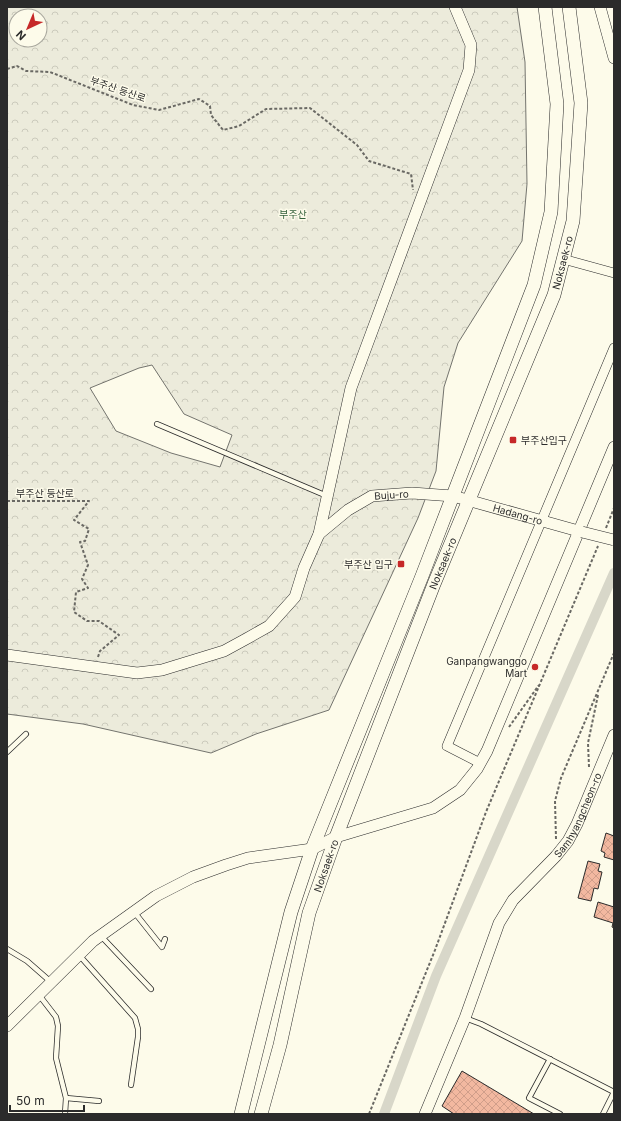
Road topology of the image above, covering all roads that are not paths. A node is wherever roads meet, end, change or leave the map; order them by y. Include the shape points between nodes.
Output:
1 (455, 7) edge
2 (545, 7) edge
3 (569, 7) edge
4 (600, 7) edge
5 (614, 58) edge
6 (563, 259) junction
7 (614, 273) edge
8 (614, 348) edge
9 (157, 424) dead end
10 (614, 447) edge
11 (327, 496) junction
12 (453, 496) junction
13 (469, 502) junction
14 (541, 521) junction
15 (580, 531) junction
16 (319, 534) junction
17 (614, 540) edge
18 (7, 655) edge
19 (26, 734) dead end
20 (614, 735) edge
21 (7, 752) edge
22 (480, 763) junction
23 (336, 837) junction
24 (312, 849) junction
25 (133, 911) junction
26 (100, 935) junction
27 (165, 939) dead end
28 (7, 949) edge
29 (79, 955) junction
30 (51, 982) junction
31 (151, 989) dead end
32 (38, 995) junction
33 (465, 1018) junction
34 (7, 1026) edge
35 (550, 1059) junction
36 (131, 1085) dead end
37 (614, 1092) edge
38 (66, 1098) junction
39 (99, 1101) dead end
40 (427, 1113) edge
41 (64, 1114) edge
42 (242, 1114) edge
43 (261, 1114) edge
44 (560, 1114) edge
45 (603, 1114) edge

1 - 11 street via 471,45 469,70 351,388
2 - 12 main road, Noksaek-ro via 557,104 551,212 534,285
3 - 6 main road, Noksaek-ro via 581,103 573,221
4 - 5 street
6 - 7 street
6 - 13 main road, Noksaek-ro via 554,295
8 - 14 street
9 - 11 lane
10 - 15 street
11 - 16 street
12 - 13 street, Hadang-ro
12 - 16 street, Buju-ro via 412,493 372,496 348,510
12 - 24 main road, Noksaek-ro
13 - 14 street, Hadang-ro
13 - 23 main road, Noksaek-ro via 434,584
14 - 15 street, Hadang-ro
14 - 22 street via 447,746
15 - 17 street, Hadang-ro, bridge
15 - 22 street
16 - 18 street via 295,597 270,626 224,651 162,670 137,673
19 - 21 lane
20 - 33 street, Samhyangcheon-ro via 577,824 556,856 513,900 499,923
22 - 23 street via 460,790 433,808
23 - 24 street
23 - 43 main road, Noksaek-ro via 309,913 280,1045
24 - 25 street via 248,858 226,865 194,877
24 - 42 main road, Noksaek-ro via 291,912
25 - 26 street
25 - 27 lane via 162,947
26 - 29 street
26 - 31 lane
28 - 30 lane via 27,961
29 - 30 street
29 - 36 lane via 135,1018 138,1037
30 - 32 street
32 - 34 street
32 - 38 lane via 56,1017 56,1058
33 - 35 lane
33 - 40 street, Samhyangcheon-ro
35 - 37 lane
35 - 44 lane via 529,1098
37 - 45 lane
38 - 39 lane
38 - 41 lane

